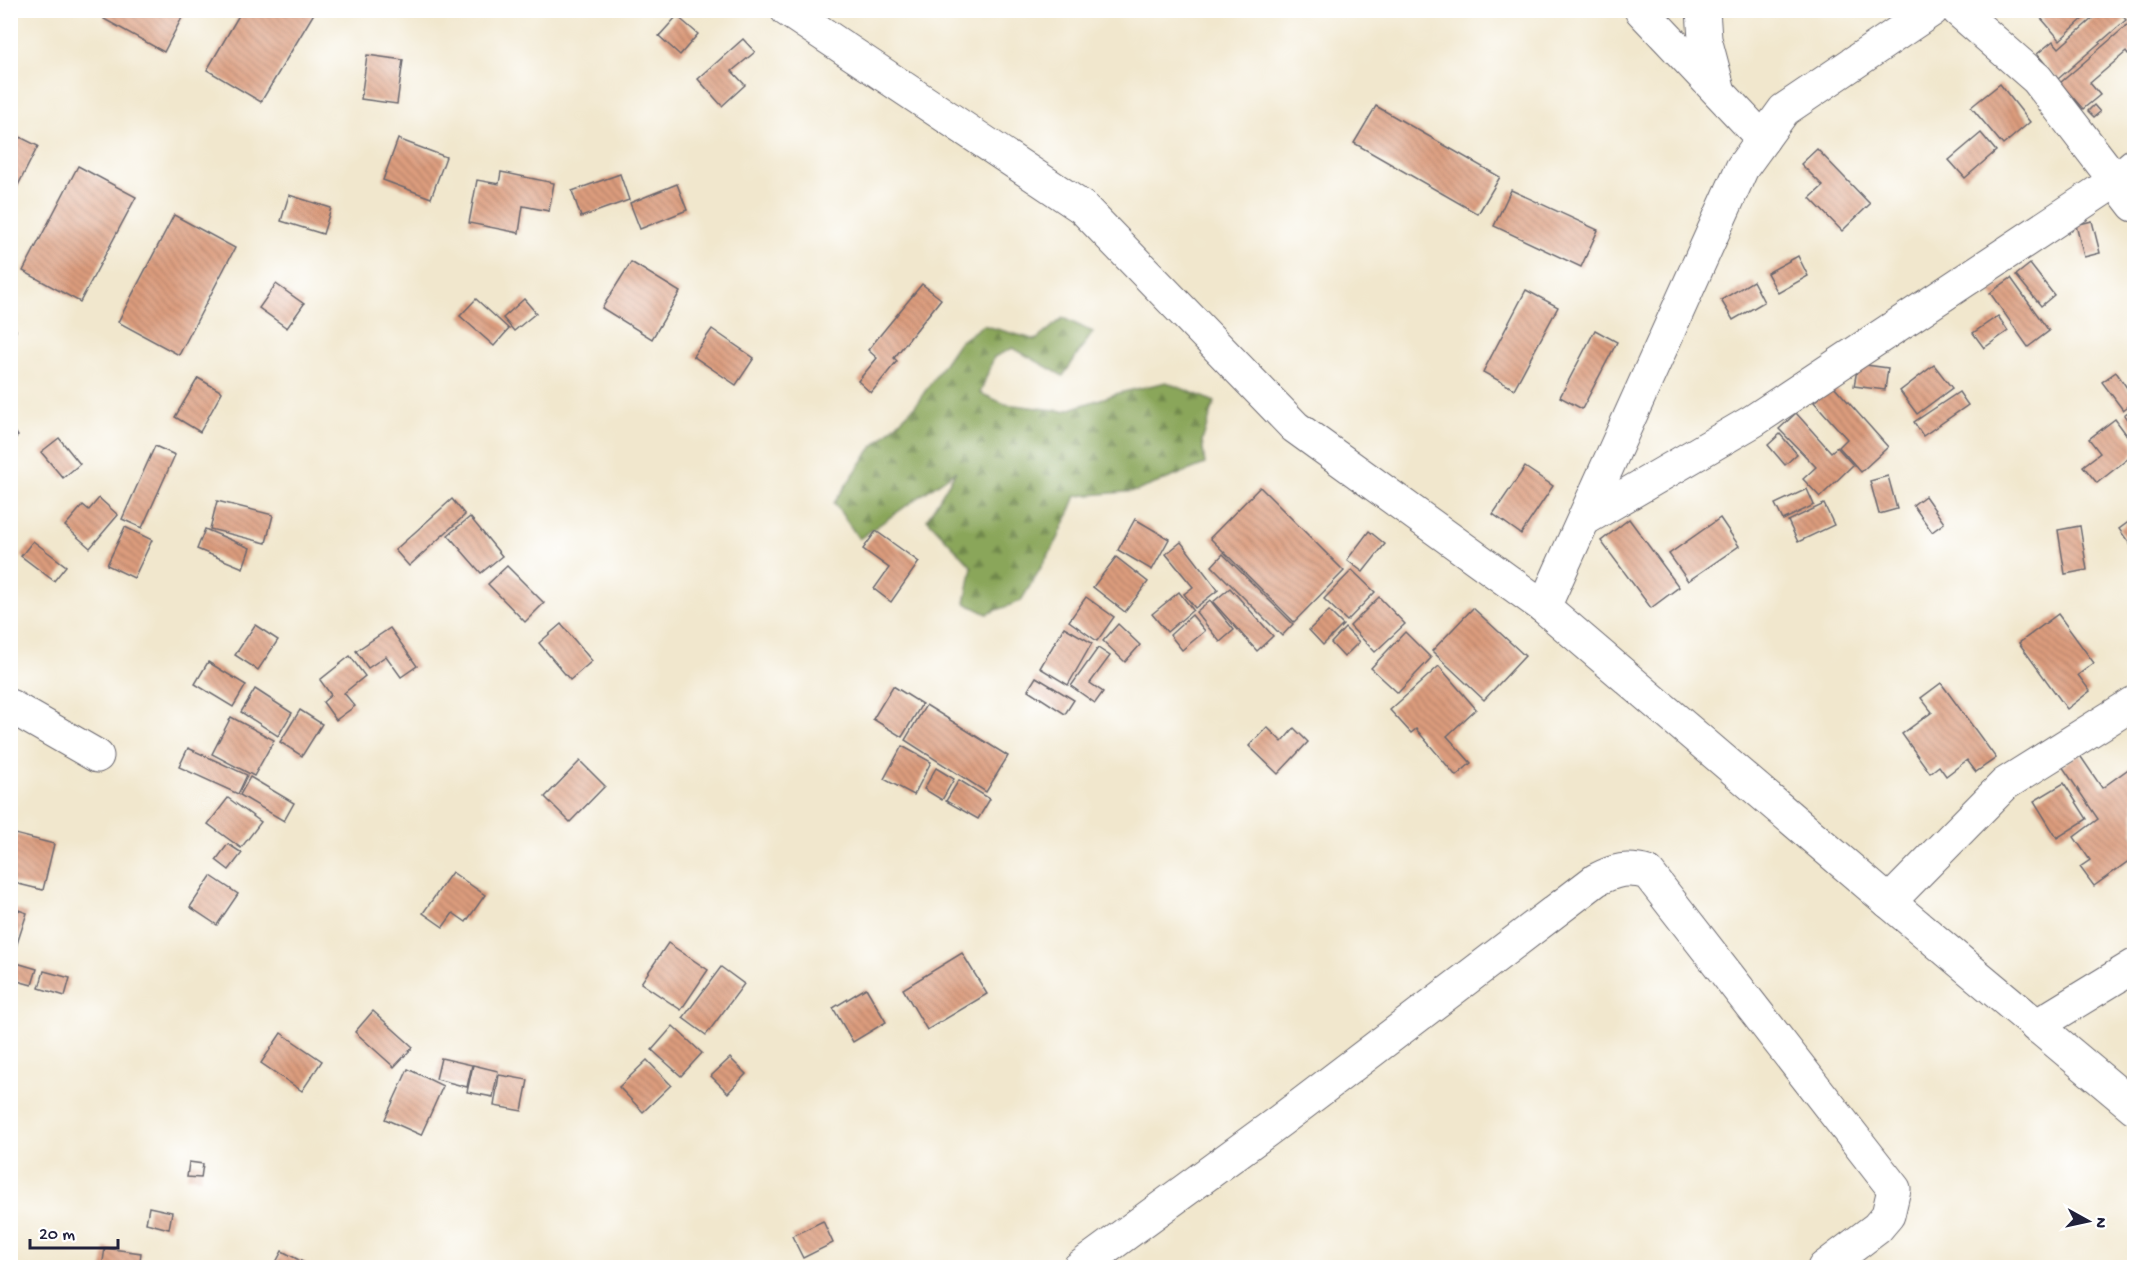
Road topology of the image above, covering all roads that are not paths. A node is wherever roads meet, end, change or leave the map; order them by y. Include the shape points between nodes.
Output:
1 (787, 10) edge
2 (1641, 10) edge
3 (1703, 10) edge
4 (1932, 10) edge
5 (1958, 10) edge
6 (1719, 93) junction
7 (1763, 139) junction
8 (2128, 184) edge
9 (1585, 519) junction
10 (1544, 607) junction
11 (2134, 704) edge
12 (10, 706) edge
13 (97, 756) dead end
14 (1889, 902) junction
15 (2134, 966) edge
16 (2036, 1026) junction
17 (2134, 1107) edge
18 (1079, 1268) edge
19 (1824, 1268) edge

1 - 10 street via 1083,208 1295,427
2 - 6 street
3 - 6 street via 1705,39
4 - 7 street via 1784,110
5 - 8 street via 2037,79
6 - 7 street
7 - 9 street via 1742,168
8 - 9 street via 1753,421
9 - 10 street
10 - 14 street
11 - 14 street via 2005,784
12 - 13 street
14 - 16 street
15 - 16 street
16 - 17 street
18 - 19 street via 1596,880 1618,869 1648,873 1894,1189 1888,1215 1877,1228

